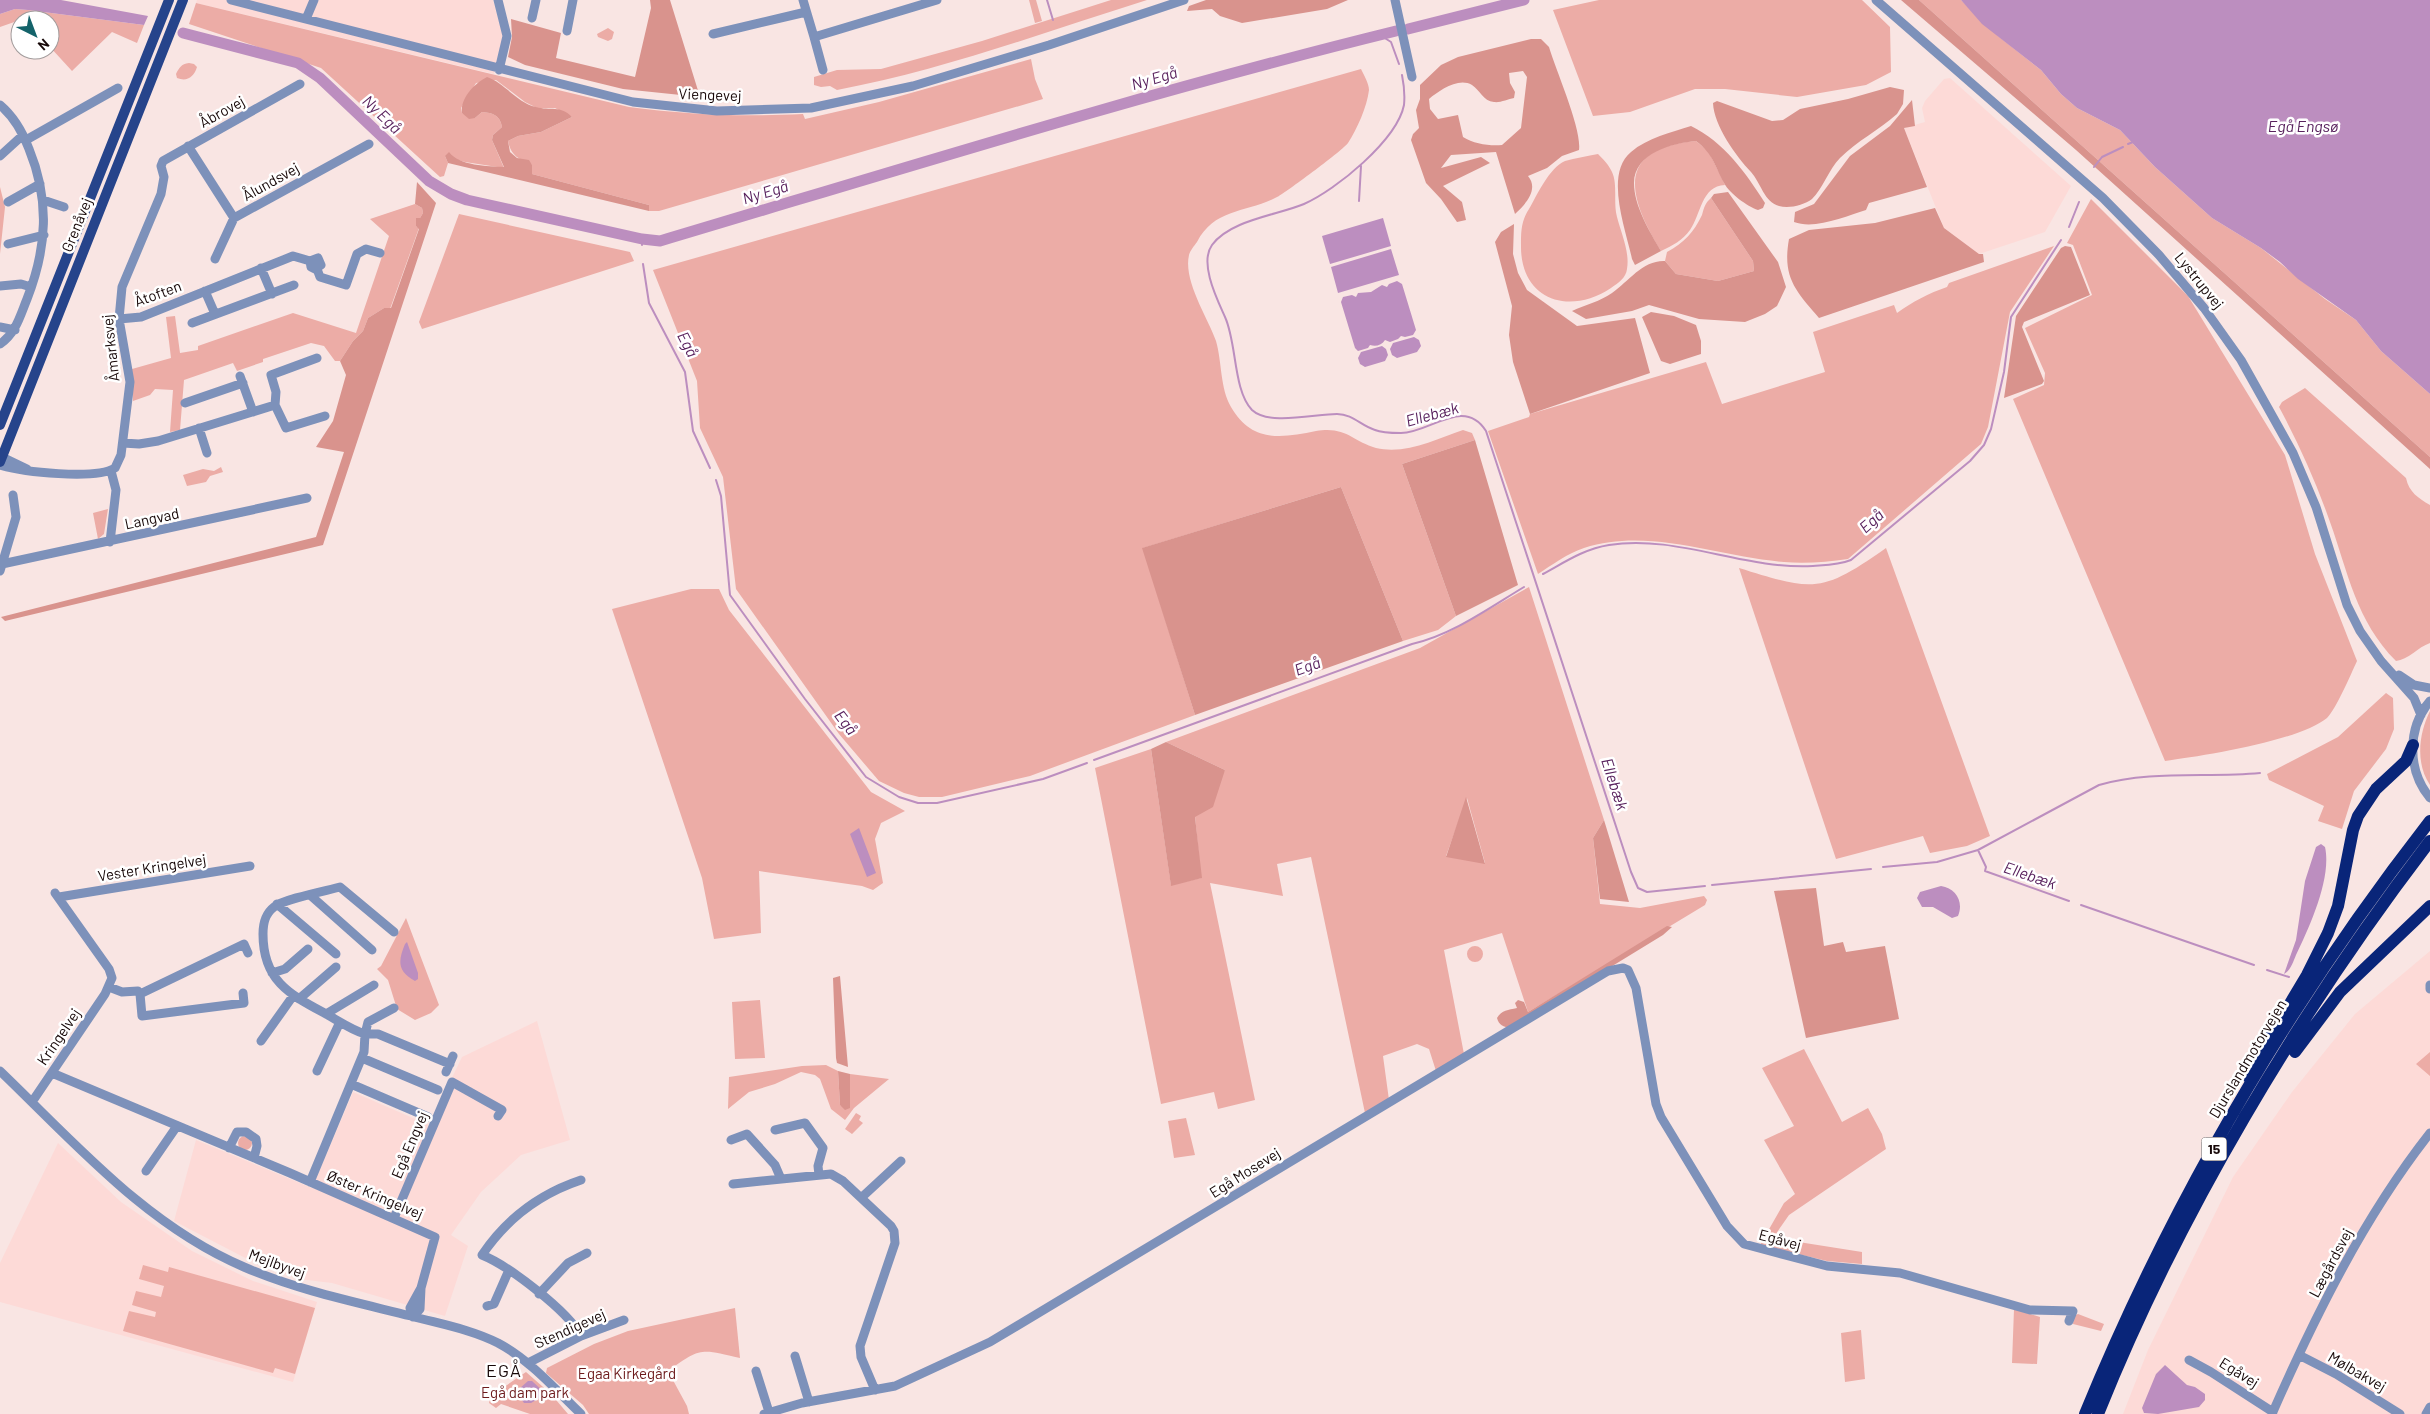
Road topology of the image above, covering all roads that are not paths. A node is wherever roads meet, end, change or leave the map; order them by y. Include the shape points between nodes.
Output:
1 (169, 0) edge
2 (183, 0) edge
3 (231, 0) edge
4 (314, 0) edge
5 (498, 0) edge
6 (536, 0) edge
7 (574, 0) edge
8 (803, 0) edge
9 (937, 0) edge
10 (1184, 0) edge
11 (1395, 0) edge
12 (1876, 0) edge
13 (806, 12) junction
14 (532, 18) dead end
15 (306, 19) junction
16 (567, 31) dead end
17 (712, 34) dead end
18 (814, 36) junction
19 (500, 70) junction
20 (824, 70) dead end
21 (1412, 77) dead end
22 (300, 84) dead end
23 (118, 88) dead end
24 (0, 105) edge
25 (24, 138) junction
26 (369, 144) dead end
27 (188, 146) junction
28 (0, 156) edge
29 (160, 166) joint
30 (40, 184) junction
31 (43, 200) junction
32 (8, 202) dead end
33 (64, 207) dead end
34 (234, 218) junction
35 (44, 235) junction
36 (8, 244) dead end
37 (380, 253) dead end
38 (215, 259) dead end
39 (261, 268) junction
40 (294, 285) dead end
41 (0, 286) edge
42 (32, 287) junction
43 (205, 291) junction
44 (272, 294) junction
45 (215, 314) junction
46 (119, 319) junction
47 (192, 323) dead end
48 (0, 327) edge
49 (15, 330) junction
50 (0, 344) edge
51 (317, 358) dead end
52 (184, 403) dead end
53 (275, 406) junction
54 (253, 412) junction
55 (325, 416) dead end
56 (0, 425) edge
57 (199, 428) junction
58 (123, 443) junction
59 (207, 454) dead end
60 (1, 460) edge
61 (111, 471) junction
62 (13, 495) dead end
63 (307, 498) dead end
64 (110, 542) junction
65 (1, 567) edge
66 (2385, 665) junction
67 (2430, 688) edge
68 (2430, 701) edge
69 (2421, 715) junction
70 (2412, 745) junction
71 (2430, 798) edge
72 (2430, 820) edge
73 (2430, 841) edge
74 (250, 866) dead end
75 (310, 895) junction
76 (277, 904) junction
77 (2430, 906) edge
78 (395, 931) dead end
79 (308, 950) dead end
80 (372, 950) dead end
81 (248, 953) dead end
82 (336, 954) dead end
83 (336, 967) dead end
84 (1623, 968) joint
85 (272, 973) junction
86 (374, 985) dead end
87 (2430, 985) edge
88 (109, 987) junction
89 (2430, 989) edge
90 (243, 992) dead end
91 (140, 994) junction
92 (296, 998) junction
93 (394, 1008) dead end
94 (326, 1014) junction
95 (340, 1022) junction
96 (365, 1034) junction
97 (261, 1041) dead end
98 (362, 1058) junction
99 (450, 1064) dead end
100 (317, 1071) dead end
101 (0, 1072) edge
102 (52, 1073) junction
103 (351, 1084) junction
104 (438, 1090) dead end
105 (32, 1102) junction
106 (498, 1116) dead end
107 (428, 1117) dead end
108 (176, 1126) junction
109 (775, 1130) dead end
110 (2430, 1133) edge
111 (731, 1140) dead end
112 (229, 1148) junction
113 (254, 1158) junction
114 (901, 1161) dead end
115 (146, 1171) dead end
116 (819, 1175) junction
117 (781, 1179) junction
118 (580, 1180) dead end
119 (310, 1182) junction
120 (733, 1184) dead end
121 (861, 1198) junction
122 (2195, 1209) junction
123 (394, 1218) junction
124 (587, 1253) dead end
125 (509, 1270) junction
126 (540, 1294) junction
127 (487, 1306) dead end
128 (413, 1317) junction
129 (624, 1320) dead end
130 (2069, 1321) dead end
131 (2124, 1324) junction
132 (581, 1336) junction
133 (2299, 1355) junction
134 (795, 1356) dead end
135 (2189, 1360) dead end
136 (528, 1363) junction
137 (756, 1371) dead end
138 (875, 1390) junction
139 (809, 1402) junction
140 (2430, 1407) edge
141 (770, 1413) edge
142 (2273, 1413) edge
143 (581, 1414) edge
144 (2085, 1414) edge
145 (2098, 1414) edge
146 (2400, 1414) edge
147 (2426, 1414) edge

1 - 56 main road, Grenåvej
2 - 60 main road, Grenåvej
3 - 15 street, Viengevej
4 - 15 street
5 - 19 street via 507,36
6 - 14 street
7 - 16 street
8 - 13 street
9 - 18 street
10 - 19 street, Viengevej via 913,86 811,108 717,111 672,107 633,102
11 - 21 street
12 - 66 street, Lystrupvej via 2103,198 2159,255 2204,308 2241,360 2285,437 2316,507 2347,605 2360,631
13 - 17 street
13 - 18 street
15 - 19 street, Viengevej
18 - 20 street
22 - 27 street, Åbrovej
23 - 25 street
24 - 25 street
25 - 28 street
25 - 30 street
26 - 34 street, Ålundsvej
27 - 29 street, Åbrovej
27 - 34 street, Ålundsvej
29 - 46 street, Åmarksvej via 164,177 161,194 122,287
30 - 31 street
30 - 32 street
31 - 33 street
31 - 35 street
34 - 38 street
35 - 36 street
35 - 42 street
37 - 39 street, Åtoften via 366,249 357,254 346,285 320,277 310,261 293,256
39 - 43 street, Åtoften
39 - 44 street
40 - 44 street
41 - 42 street via 21,284
42 - 49 street
43 - 45 street, Åtoften
43 - 46 street, Åtoften via 141,317
44 - 45 street
45 - 47 street
46 - 58 street, Åmarksvej via 130,382
48 - 49 street
49 - 50 street
51 - 53 street via 270,375 276,392
52 - 54 street via 242,380
53 - 54 street
53 - 55 street via 286,428
54 - 57 street
57 - 58 street via 148,443
57 - 59 street
58 - 61 street, Åmarksvej via 119,464
60 - 61 street via 30,470 52,473
61 - 64 street via 116,490
62 - 65 street via 16,517
63 - 64 street, Langvad
64 - 65 street, Langvad
66 - 67 street, Lystrupvej via 2414,685
66 - 69 street, Lystrupvej via 2414,698
68 - 69 street
69 - 70 street
70 - 71 street via 2414,768
70 - 131 highway via 2406,761 2376,789 2358,816 2338,906 2328,933 2184,1192
72 - 131 highway, Djurslandmotorvejen / 15 via 2343,940 2286,1027 2189,1194
73 - 122 highway, Djurslandmotorvejen / 15 via 2376,914 2304,1022
74 - 88 street, Vester Kringelvej via 57,895 109,969 112,978
75 - 76 street
75 - 78 street via 340,887
75 - 80 street
76 - 82 street
76 - 85 street via 268,912 264,923 263,941
77 - 122 highway via 2358,973 2312,1026
79 - 85 street via 285,969
81 - 91 street via 244,944
83 - 92 street
84 - 130 street, Egåvej via 1628,970 1636,988 1661,1117 1727,1226 1744,1244 1827,1266 1900,1273 2030,1310 2073,1311
84 - 138 street, Egå Mosevej via 1608,971 990,1342 911,1380
85 - 92 street via 279,985
86 - 94 street
87 - 89 street
88 - 91 street
88 - 102 street, Kringelvej
90 - 91 street via 244,1003 142,1016
92 - 94 street
92 - 97 street
93 - 96 street via 368,1022
94 - 95 street
95 - 96 street
95 - 100 street
96 - 98 street
96 - 99 street via 378,1034
98 - 103 street
98 - 104 street
101 - 105 street, Mejlbyvej
102 - 105 street, Kringelvej
102 - 108 street, Øster Kringelvej
103 - 107 street, Egå Engvej
103 - 119 street
105 - 128 street, Mejlbyvej via 135,1199 174,1229 217,1255 290,1284
106 - 123 street, Egå Engvej via 502,1110 452,1082
108 - 112 street, Øster Kringelvej
108 - 115 street
109 - 116 street via 805,1123 823,1148
110 - 133 street, Lægårdsvej via 2366,1228
111 - 117 street via 747,1134 775,1165
112 - 113 street, Øster Kringelvej
112 - 113 street via 237,1132 246,1132 256,1139
113 - 119 street, Øster Kringelvej
114 - 121 street
116 - 117 street
116 - 121 street via 838,1177
117 - 120 street
118 - 125 street via 552,1191 520,1212 490,1243 482,1255
119 - 123 street, Øster Kringelvej
121 - 138 street via 886,1221 895,1237 860,1346 861,1357
122 - 145 highway, Djurslandmotorvejen / 15
123 - 128 street, Øster Kringelvej via 435,1237 421,1288 420,1309
124 - 126 street via 568,1263
125 - 126 street
125 - 127 street via 494,1304
126 - 132 street via 576,1327
128 - 136 street, Mejlbyvej via 462,1329 498,1343
129 - 132 street, Stendigevej
131 - 144 highway, Djurslandmotorvejen / 15
132 - 136 street, Stendigevej
133 - 142 street, Lægårdsvej
133 - 146 street, Mølbakvej via 2361,1388
134 - 139 street
135 - 142 street, Egåvej
136 - 143 street, Mejlbyvej
137 - 141 street, Egå Mosevej
138 - 139 street, Egå Mosevej
139 - 141 street, Egå Mosevej
140 - 147 street

